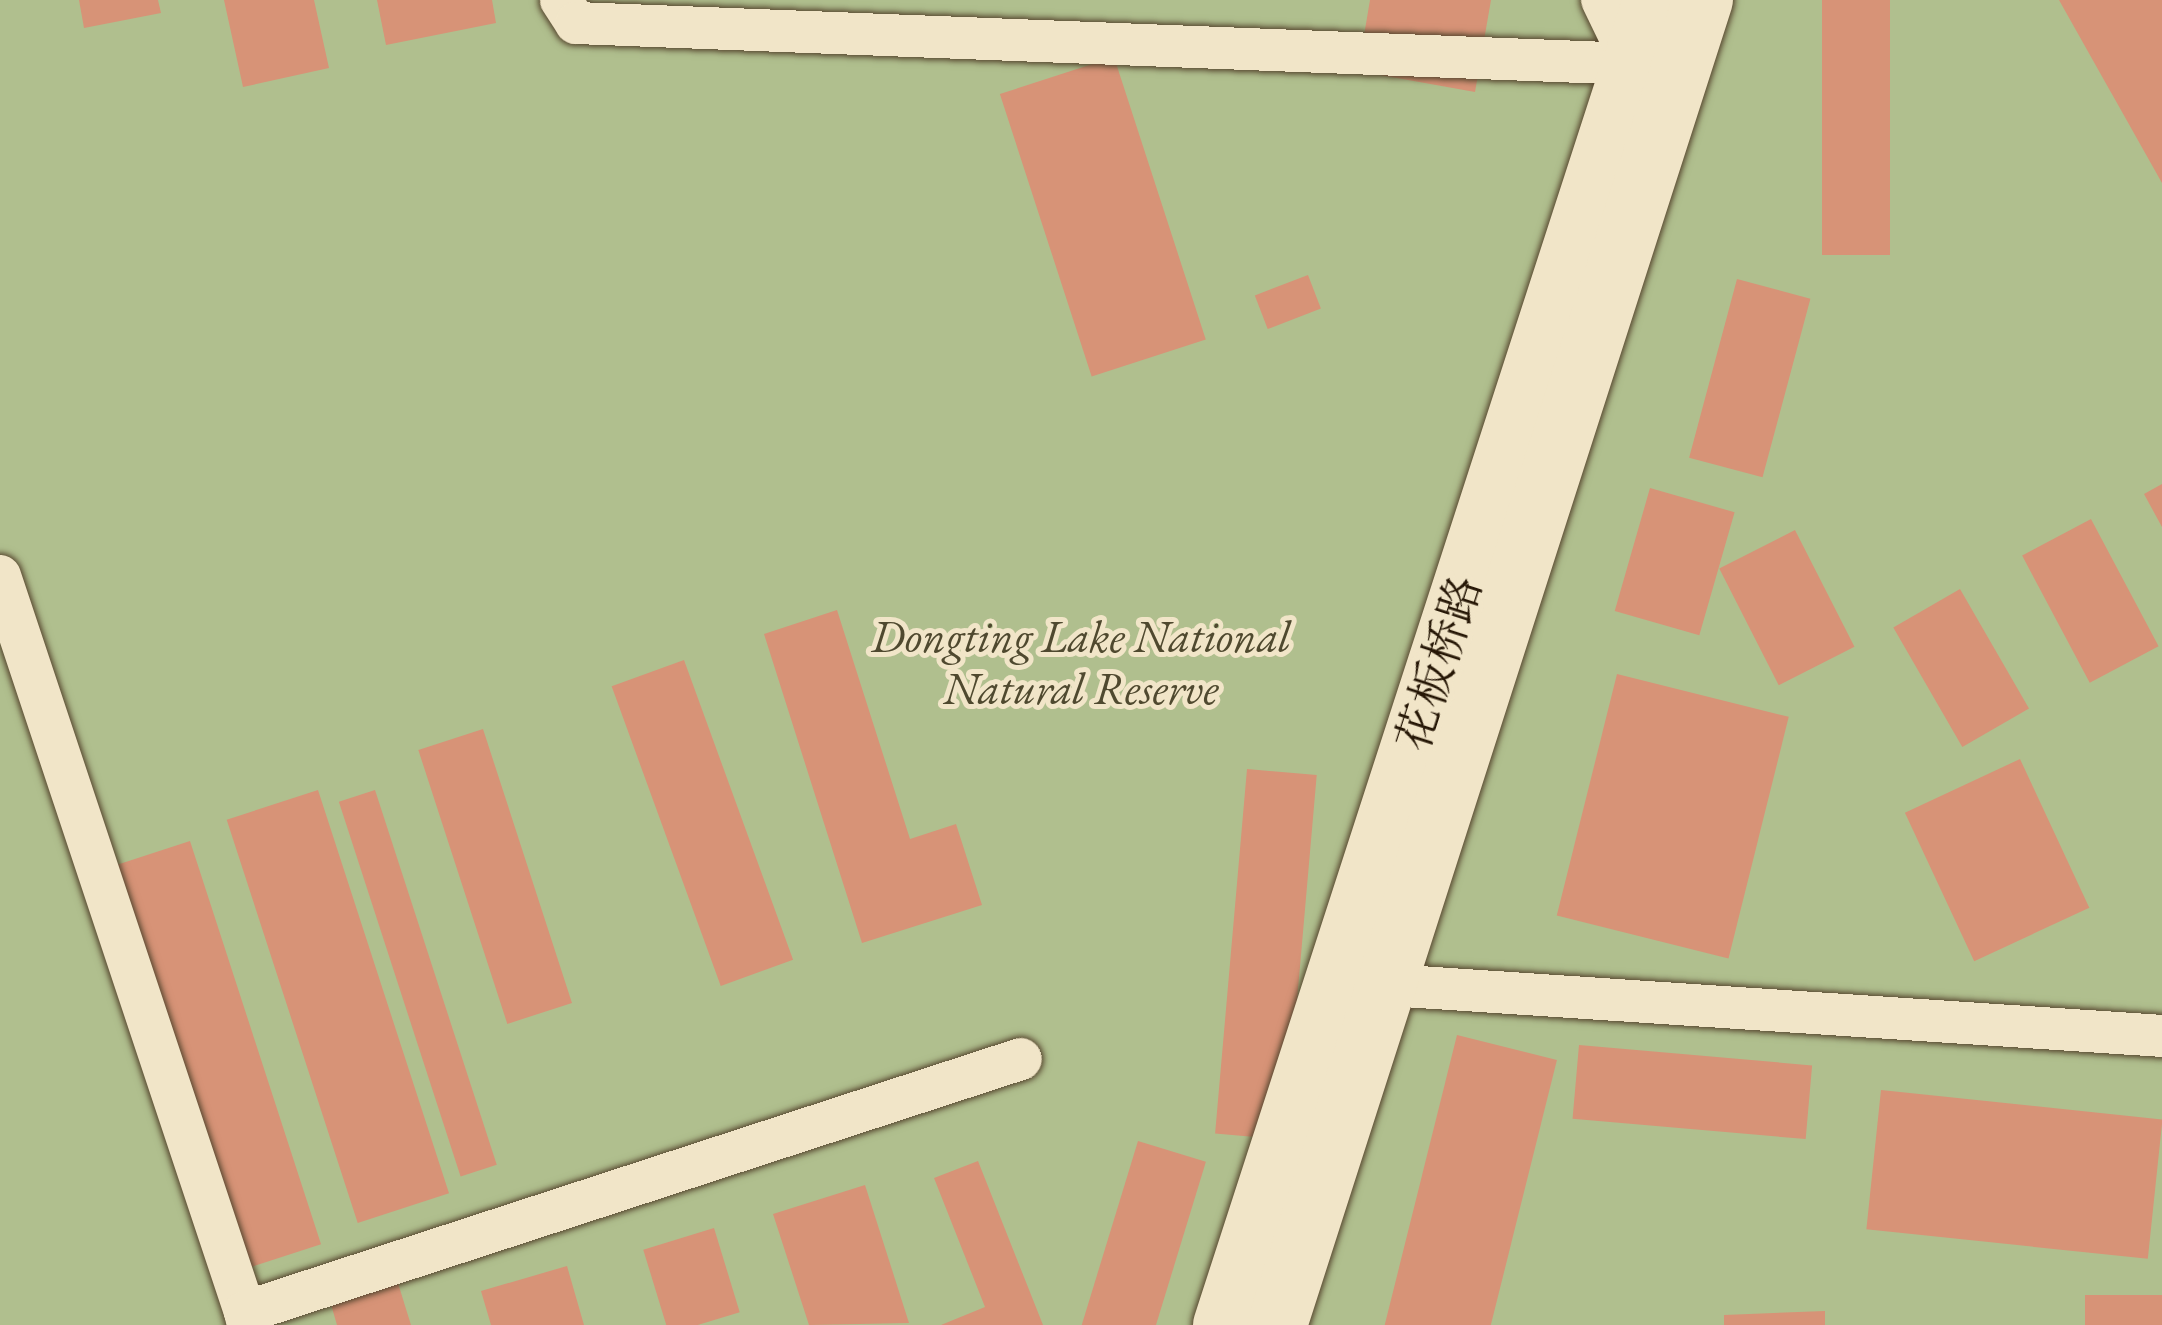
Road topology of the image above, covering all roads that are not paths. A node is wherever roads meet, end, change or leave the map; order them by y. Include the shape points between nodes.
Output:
1 (561, 0) edge
2 (1602, 0) edge
3 (1653, 0) edge
4 (1703, 0) edge
5 (1633, 64) junction
6 (0, 576) edge
7 (1389, 985) junction
8 (2162, 1036) edge
9 (1021, 1059) dead end
10 (246, 1319) edge
11 (1223, 1325) edge
12 (1277, 1325) edge

1 - 5 street via 577,23
2 - 5 street
3 - 5 street, 花板桥路
4 - 7 street, 花板桥路
5 - 11 street, 花板桥路
6 - 10 street
7 - 8 street
7 - 12 street, 花板桥路
9 - 10 street

